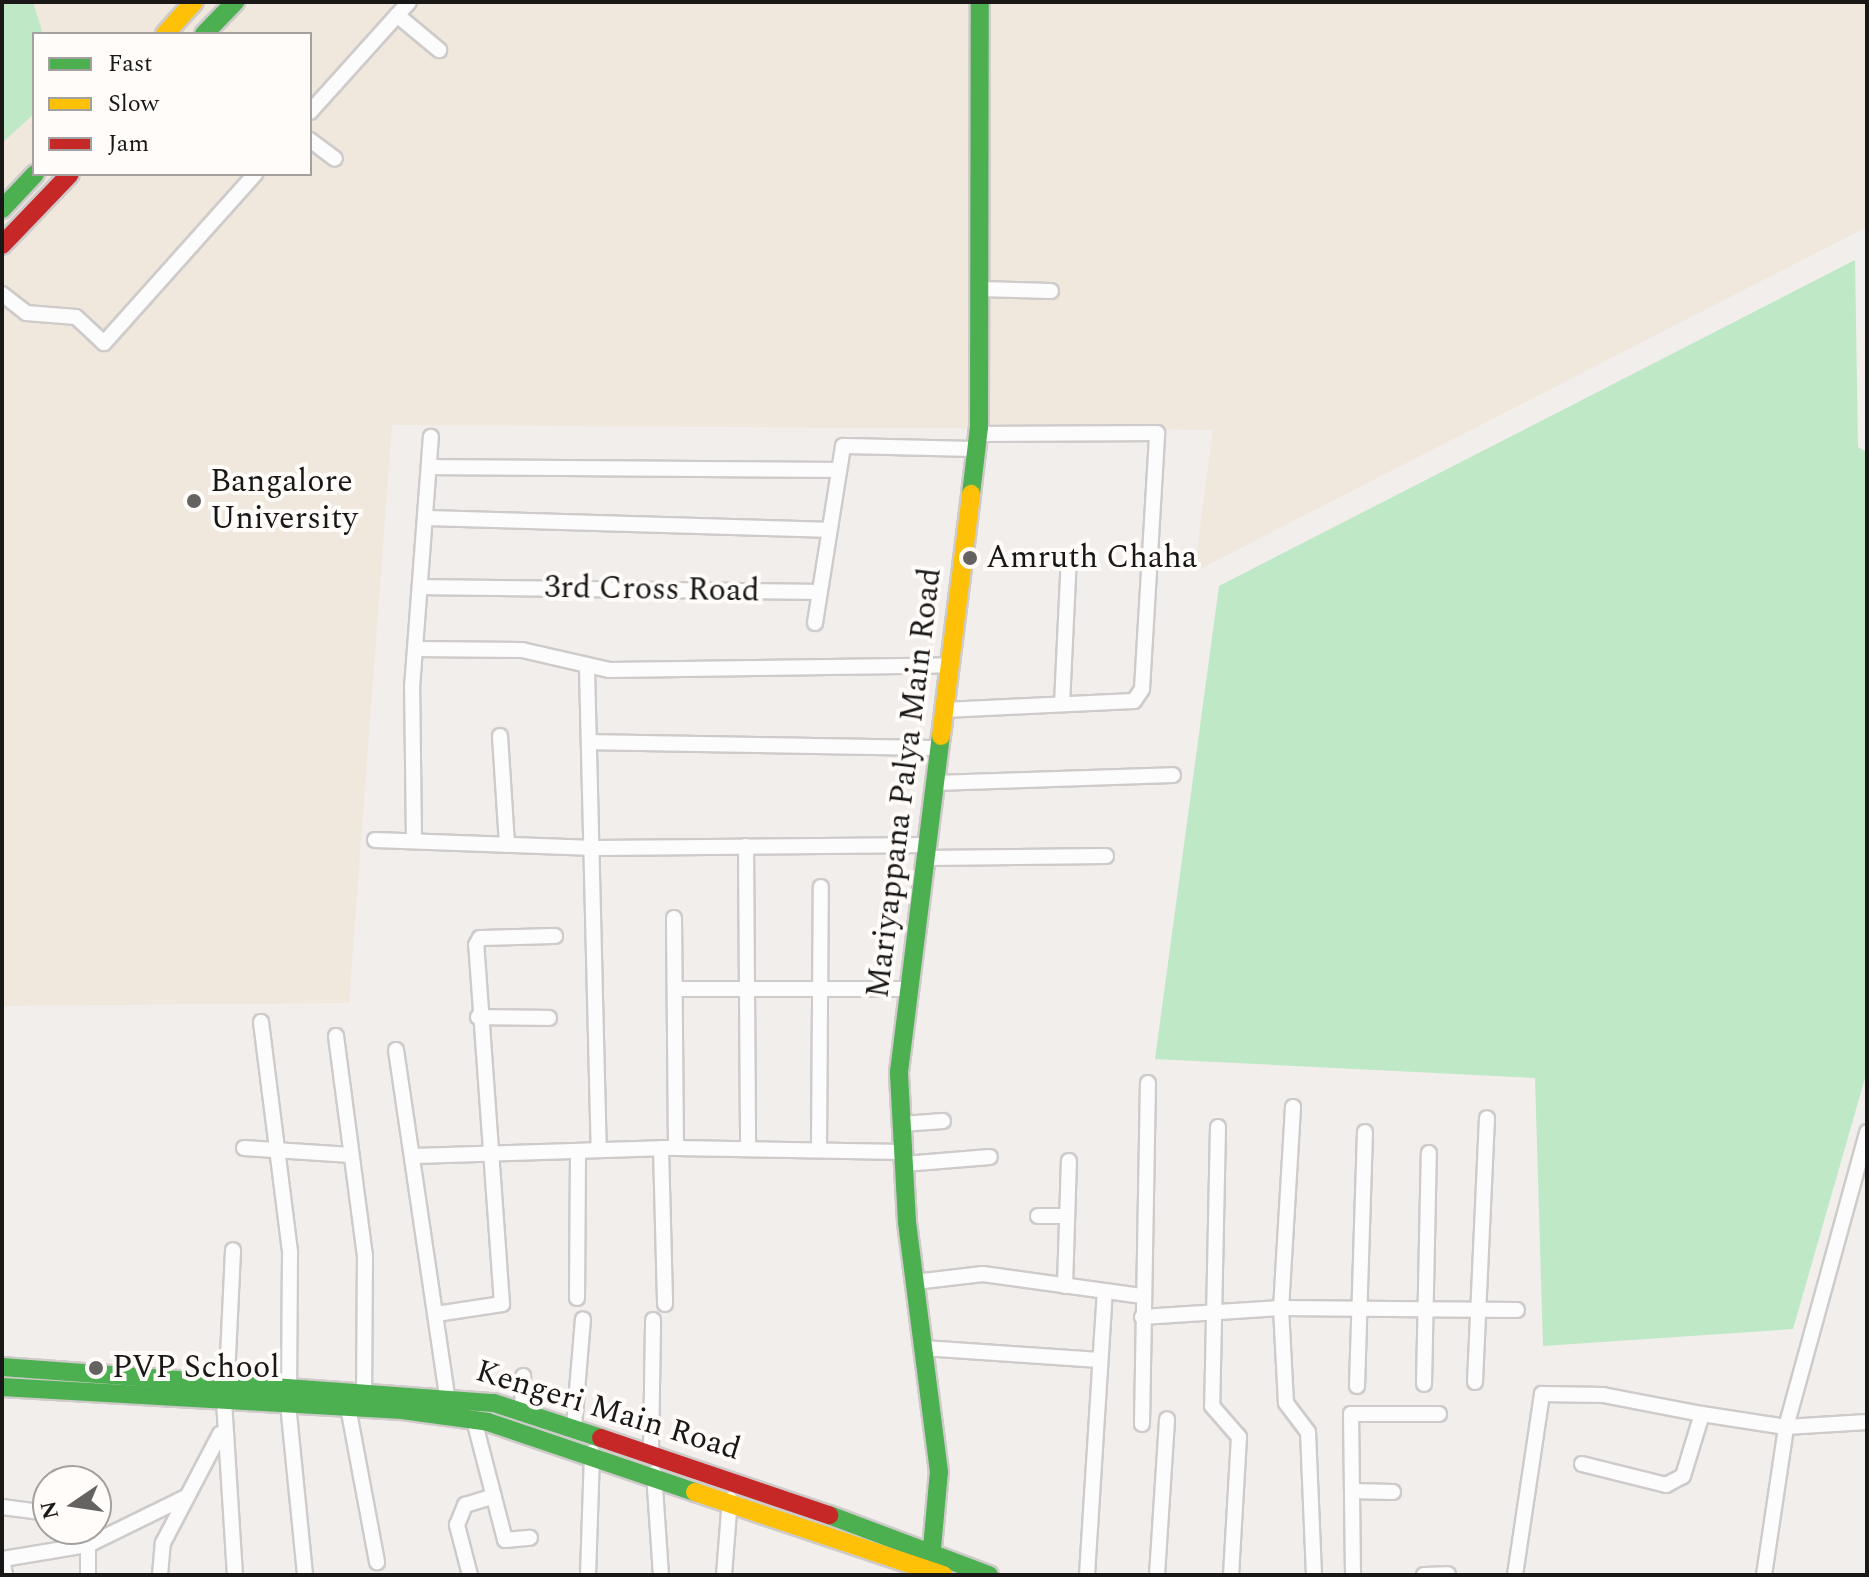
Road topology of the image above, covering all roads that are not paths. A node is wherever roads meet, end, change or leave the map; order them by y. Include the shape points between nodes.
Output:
1 (194, 2) edge
2 (235, 2) edge
3 (409, 2) edge
4 (980, 2) edge
5 (397, 15) junction
6 (167, 32) edge
7 (206, 32) edge
8 (439, 50) dead end
9 (312, 110) edge
10 (312, 142) edge
11 (335, 159) dead end
12 (33, 176) edge
13 (68, 176) edge
14 (253, 176) edge
15 (2, 209) edge
16 (2, 245) edge
17 (980, 289) junction
18 (1051, 291) dead end
19 (2, 294) edge
20 (431, 437) dead end
21 (978, 441) junction
22 (429, 467) junction
23 (835, 470) junction
24 (426, 518) junction
25 (827, 530) junction
26 (1069, 557) dead end
27 (422, 587) junction
28 (818, 592) junction
29 (815, 623) dead end
30 (417, 649) junction
31 (950, 665) junction
32 (587, 669) junction
33 (1062, 704) junction
34 (944, 710) junction
35 (500, 736) dead end
36 (590, 742) junction
37 (939, 748) junction
38 (1173, 775) dead end
39 (935, 783) junction
40 (375, 840) dead end
41 (414, 841) junction
42 (507, 845) junction
43 (746, 846) junction
44 (595, 848) junction
45 (926, 851) junction
46 (1106, 856) dead end
47 (821, 887) dead end
48 (674, 918) dead end
49 (555, 936) dead end
50 (748, 988) junction
51 (676, 989) junction
52 (817, 989) junction
53 (909, 989) junction
54 (478, 1017) junction
55 (549, 1018) dead end
56 (261, 1022) dead end
57 (336, 1036) dead end
58 (396, 1050) dead end
59 (1148, 1083) dead end
60 (1293, 1107) dead end
61 (1487, 1118) dead end
62 (943, 1121) dead end
63 (902, 1124) junction
64 (1218, 1127) dead end
65 (1365, 1132) dead end
66 (1867, 1132) edge
67 (244, 1148) dead end
68 (669, 1148) junction
69 (819, 1148) junction
70 (599, 1149) junction
71 (748, 1149) junction
72 (487, 1152) junction
73 (578, 1152) junction
74 (1429, 1153) dead end
75 (280, 1154) junction
76 (351, 1155) junction
77 (415, 1156) junction
78 (990, 1157) dead end
79 (904, 1158) junction
80 (1069, 1161) dead end
81 (1851, 1190) junction
82 (1867, 1193) edge
83 (1038, 1216) dead end
84 (1067, 1216) junction
85 (233, 1250) dead end
86 (915, 1282) junction
87 (1065, 1286) junction
88 (1105, 1292) junction
89 (1142, 1296) junction
90 (577, 1298) dead end
91 (665, 1304) dead end
92 (1281, 1308) junction
93 (1360, 1309) junction
94 (1476, 1310) junction
95 (1517, 1310) dead end
96 (1424, 1312) junction
97 (436, 1314) junction
98 (1213, 1314) junction
99 (1142, 1317) junction
100 (583, 1319) dead end
101 (653, 1320) dead end
102 (923, 1348) junction
103 (1100, 1360) junction
104 (2, 1367) edge
105 (523, 1376) dead end
106 (227, 1378) junction
107 (1475, 1382) dead end
108 (289, 1384) junction
109 (1424, 1384) dead end
110 (1357, 1386) dead end
111 (2, 1387) edge
112 (364, 1388) junction
113 (447, 1395) junction
114 (224, 1401) junction
115 (288, 1404) junction
116 (348, 1407) junction
117 (522, 1411) junction
118 (1439, 1414) dead end
119 (1702, 1414) junction
120 (1167, 1419) dead end
121 (474, 1420) junction
122 (1867, 1422) edge
123 (1142, 1424) dead end
124 (574, 1426) junction
125 (1786, 1427) junction
126 (222, 1431) junction
127 (592, 1452) junction
128 (651, 1452) junction
129 (1582, 1464) dead end
130 (654, 1473) junction
131 (1352, 1491) junction
132 (1393, 1492) dead end
133 (190, 1495) junction
134 (494, 1496) junction
135 (730, 1498) junction
136 (2, 1507) edge
137 (32, 1511) edge
138 (112, 1533) edge
139 (530, 1538) dead end
140 (88, 1545) joint
141 (3, 1559) edge
142 (377, 1562) dead end
143 (935, 1566) edge
144 (901, 1567) edge
145 (978, 1573) edge
146 (1448, 1574) edge
147 (5, 1575) edge
148 (88, 1575) edge
149 (160, 1575) edge
150 (235, 1575) edge
151 (305, 1575) edge
152 (470, 1575) edge
153 (588, 1575) edge
154 (661, 1575) edge
155 (724, 1575) edge
156 (1087, 1575) edge
157 (1157, 1575) edge
158 (1231, 1575) edge
159 (1314, 1575) edge
160 (1353, 1575) edge
161 (1424, 1575) edge
162 (1515, 1575) edge
163 (1764, 1575) edge

1 - 6 main road
2 - 7 main road
3 - 5 street
4 - 17 main road, Mariyappana Palya Main Road
5 - 8 street
5 - 9 street
10 - 11 street
12 - 15 main road
13 - 16 main road
14 - 19 street via 104,343 76,317 26,313
17 - 18 street
17 - 21 main road, Mariyappana Palya Main Road
20 - 22 street
21 - 23 street via 843,446
21 - 31 main road, Mariyappana Palya Main Road
21 - 33 street via 1157,433 1141,696
22 - 23 street
22 - 24 street
23 - 25 street
24 - 25 street
24 - 27 street
25 - 28 street
26 - 33 street
27 - 28 street, 3rd Cross Road
27 - 30 street
28 - 29 street
30 - 32 street via 522,650
30 - 41 street
31 - 32 street
31 - 34 main road, Mariyappana Palya Main Road
32 - 36 street
33 - 34 street
34 - 37 main road, Mariyappana Palya Main Road
35 - 42 street
36 - 37 street
36 - 44 street
37 - 39 main road, Mariyappana Palya Main Road
38 - 39 street
39 - 45 main road, Mariyappana Palya Main Road
40 - 41 street
41 - 42 street
42 - 44 street
43 - 44 street
43 - 45 street
43 - 50 street
44 - 70 street
45 - 46 street
45 - 53 main road, Mariyappana Palya Main Road
47 - 52 street
48 - 51 street
49 - 54 street via 480,938
50 - 51 street
50 - 52 street
50 - 71 street
51 - 68 street
52 - 53 street
52 - 69 street
53 - 63 main road, Mariyappana Palya Main Road via 899,1072
54 - 55 street
54 - 72 street
56 - 75 street
57 - 76 street
58 - 77 street
59 - 89 street
60 - 92 street
61 - 94 street
62 - 63 street
63 - 79 main road, Mariyappana Palya Main Road
64 - 98 street
65 - 93 street
66 - 81 street
67 - 75 street
68 - 70 street
68 - 71 street
68 - 91 street
69 - 71 street
69 - 79 street
70 - 73 street
72 - 73 street
72 - 77 street
72 - 97 street via 502,1304
73 - 90 street
74 - 96 street
75 - 76 street
75 - 108 street via 293,1339
76 - 112 street via 365,1255
77 - 97 street
78 - 79 street
79 - 86 main road, Mariyappana Palya Main Road
80 - 84 street
81 - 82 street
81 - 125 street
83 - 84 street
84 - 87 street
85 - 106 street
86 - 87 street via 983,1274
86 - 102 main road, Mariyappana Palya Main Road
87 - 88 street
88 - 89 street
88 - 103 street
89 - 99 street
92 - 93 street
92 - 98 street
92 - 159 street via 1286,1403 1308,1432
93 - 96 street
93 - 110 street
94 - 95 street
94 - 96 street
94 - 107 street
96 - 109 street
97 - 113 street
98 - 99 street
98 - 158 street via 1212,1406 1240,1447
99 - 123 street
100 - 124 street
101 - 128 street
102 - 103 street
102 - 143 main road, Mariyappana Palya Main Road via 939,1472
103 - 156 street
104 - 106 main road, Kengeri Main Road
105 - 117 street
106 - 108 main road, Kengeri Main Road
108 - 112 main road, Kengeri Main Road
111 - 114 main road, Kengeri Main Road
112 - 113 main road, Kengeri Main Road
113 - 117 main road, Kengeri Main Road
114 - 115 main road, Kengeri Main Road
114 - 126 street
115 - 116 main road, Kengeri Main Road
115 - 151 street
116 - 121 main road, Kengeri Main Road
116 - 142 street
117 - 124 main road, Kengeri Main Road
118 - 131 street via 1351,1414
119 - 125 street
119 - 129 street via 1674,1483
119 - 162 street via 1603,1395 1542,1394
120 - 157 street
121 - 127 main road, Kengeri Main Road
121 - 134 street
122 - 125 street
124 - 128 main road, Kengeri Main Road
125 - 163 street
126 - 133 street
126 - 150 street
127 - 130 main road, Kengeri Main Road
127 - 153 street
128 - 143 main road, Kengeri Main Road
130 - 135 main road, Kengeri Main Road
130 - 154 street
131 - 132 street
131 - 160 street
133 - 138 street
133 - 149 street via 163,1543
134 - 139 street via 505,1540
134 - 152 street via 465,1505 457,1525
135 - 144 main road, Kengeri Main Road
135 - 155 street
136 - 137 street
140 - 141 street
140 - 148 street
141 - 147 street
143 - 144 main road, Kengeri Main Road
143 - 145 main road, Kengeri Main Road
146 - 161 street

